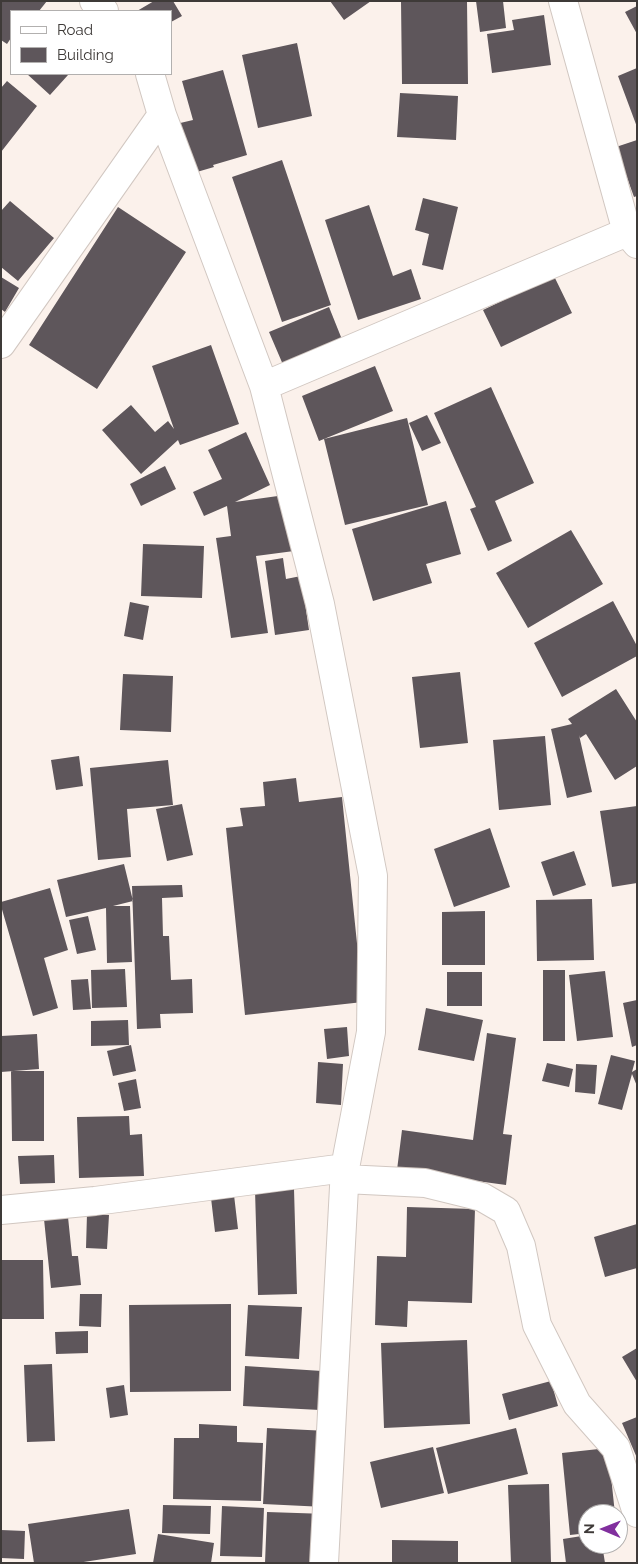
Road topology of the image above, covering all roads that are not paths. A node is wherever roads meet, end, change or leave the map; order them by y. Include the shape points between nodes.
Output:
1 (94, 1) edge
2 (562, 1) edge
3 (103, 10) edge
4 (150, 75) edge
5 (162, 116) junction
6 (634, 234) edge
7 (1, 344) edge
8 (264, 386) junction
9 (345, 1174) junction
10 (1, 1210) edge
11 (637, 1513) edge
12 (324, 1563) edge

1 - 3 street
2 - 6 street
4 - 5 street
5 - 7 street
5 - 8 street
6 - 8 street
8 - 9 street via 320,604 373,876 371,1032
9 - 10 street
9 - 11 street via 425,1183 482,1198 506,1211 520,1246 537,1325 577,1404 616,1448
9 - 12 street

